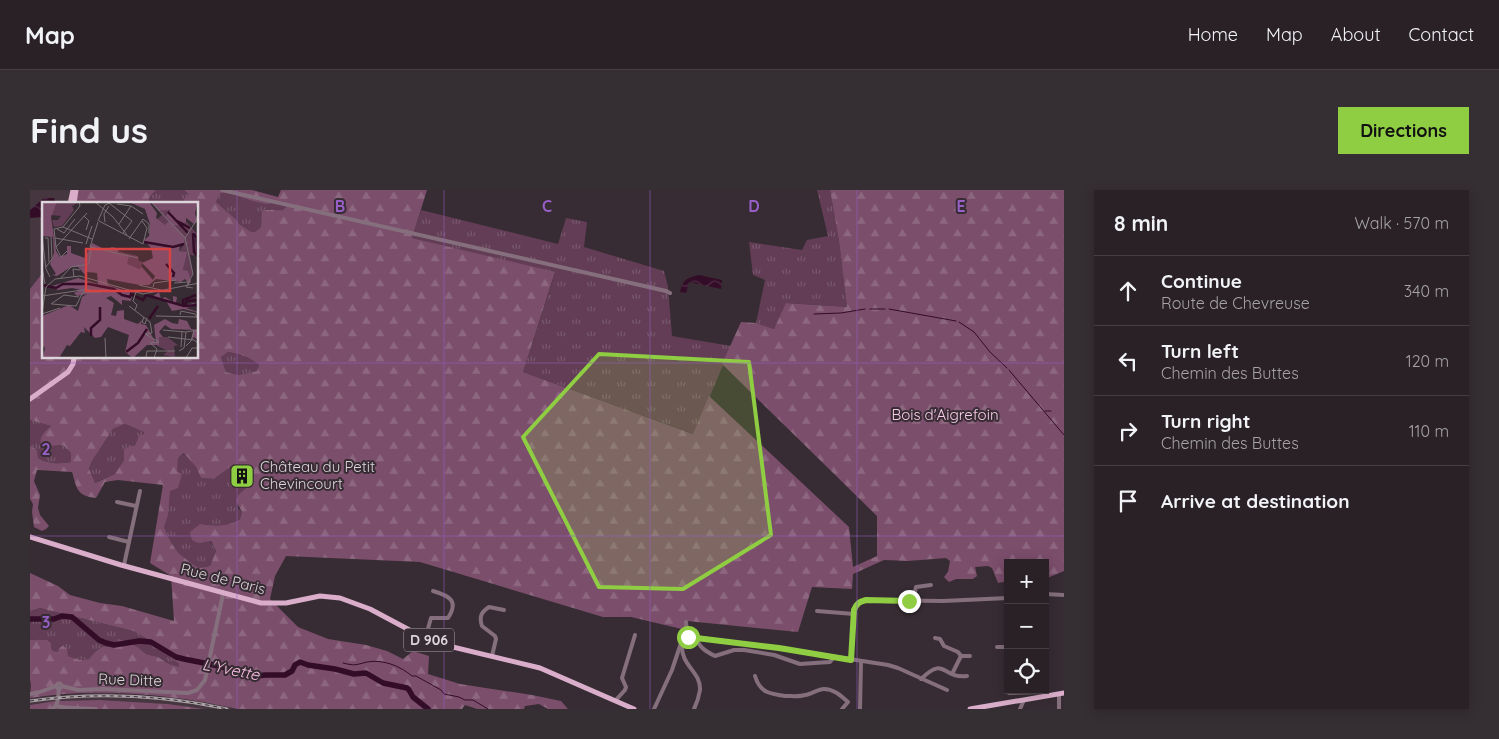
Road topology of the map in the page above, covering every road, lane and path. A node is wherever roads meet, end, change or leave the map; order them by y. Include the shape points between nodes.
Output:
1 (75, 190) edge
2 (222, 190) edge
3 (71, 202) edge
4 (670, 293) dead end
5 (74, 359) edge
6 (30, 398) edge
7 (140, 491) dead end
8 (117, 502) dead end
9 (136, 506) junction
10 (30, 537) edge
11 (109, 538) dead end
12 (129, 542) junction
13 (124, 566) junction
14 (931, 585) dead end
15 (433, 592) dead end
16 (223, 594) junction
17 (1049, 594) edge
18 (1064, 595) edge
19 (1004, 598) edge
20 (916, 601) junction
21 (504, 610) dead end
22 (818, 611) dead end
23 (854, 614) junction
24 (686, 622) dead end
25 (635, 636) dead end
26 (685, 637) junction
27 (697, 638) junction
28 (935, 638) dead end
29 (425, 639) junction
30 (997, 647) dead end
31 (1004, 647) edge
32 (492, 656) junction
33 (961, 656) junction
34 (970, 656) dead end
35 (834, 657) junction
36 (851, 660) junction
37 (861, 661) junction
38 (952, 674) junction
39 (756, 676) dead end
40 (967, 676) dead end
41 (921, 679) junction
42 (59, 687) junction
43 (947, 690) dead end
44 (1061, 693) edge
45 (30, 694) edge
46 (1047, 696) joint
47 (1024, 700) junction
48 (615, 701) junction
49 (54, 708) edge
50 (96, 709) edge
51 (634, 709) edge
52 (654, 709) edge
53 (694, 709) edge
54 (842, 709) edge
55 (860, 709) edge
56 (970, 709) edge
57 (1020, 709) edge
58 (1059, 709) edge

1 - 3 main road
2 - 4 street
5 - 6 main road via 68,372
7 - 9 street
8 - 9 street
9 - 12 street
10 - 13 main road, Rue de Paris / D 906
11 - 12 street
12 - 13 street
13 - 16 main road, Rue de Paris / D 906
14 - 20 street via 916,587
15 - 29 street via 449,598 453,602 453,610 448,618 431,618
16 - 29 main road, Rue de Paris / D 906 via 275,604 320,596 340,598
16 - 42 street, Rue Ditte via 205,680 197,690 172,693
17 - 18 street
19 - 20 street
20 - 23 street via 860,601
21 - 32 street via 489,607 481,615 482,626 495,636
22 - 23 street
23 - 36 street
24 - 26 street
25 - 48 street via 622,678 626,687
26 - 27 street
26 - 52 street
26 - 53 street via 682,655 700,688
27 - 35 street
27 - 35 street via 706,652 715,656 734,650 750,650 805,665 830,662
28 - 33 street
29 - 32 main road, Rue de Paris / D 906
30 - 31 street
32 - 48 main road, Rue de Paris / D 906 via 540,668
33 - 34 street
33 - 38 street
35 - 36 street
36 - 37 street
37 - 41 street via 898,668
37 - 55 street
38 - 40 street
38 - 41 street via 940,667
39 - 54 street via 762,689 771,695 798,696 822,689 832,690 848,702
41 - 43 street
42 - 45 street, Rue Ditte
42 - 49 street
44 - 46 main road
44 - 58 street
46 - 47 main road
47 - 56 main road
47 - 57 street
48 - 51 main road, Rue de Paris / D 906
49 - 50 street

